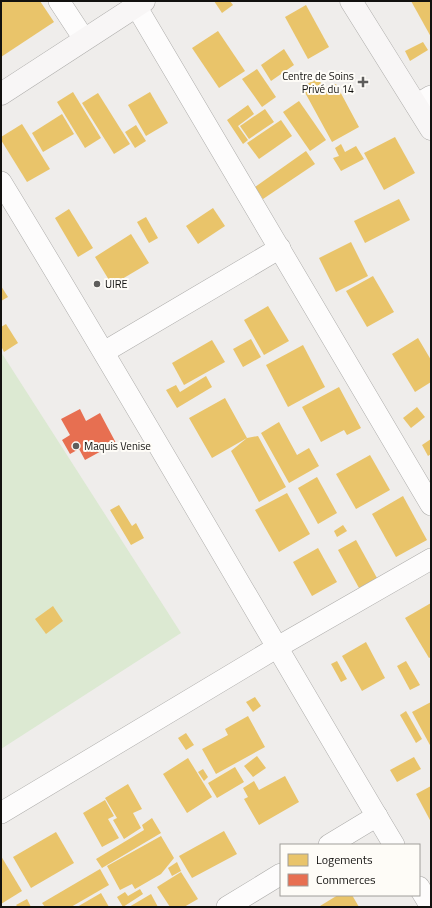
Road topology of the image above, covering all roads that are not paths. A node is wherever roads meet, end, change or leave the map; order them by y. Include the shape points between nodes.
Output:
1 (59, 1) edge
2 (351, 1) edge
3 (140, 4) edge
4 (84, 40) junction
5 (1, 94) edge
6 (424, 100) edge
7 (431, 128) edge
8 (1, 182) edge
9 (280, 248) junction
10 (104, 352) junction
11 (431, 505) edge
12 (431, 559) edge
13 (276, 648) junction
14 (1, 813) edge
15 (377, 816) junction
16 (332, 844) edge
17 (393, 844) edge
18 (280, 875) edge
19 (420, 889) edge
20 (227, 907) edge
21 (431, 907) edge

1 - 4 street
2 - 6 main road
3 - 4 main road
3 - 9 street
4 - 5 main road
6 - 7 main road
8 - 10 street
9 - 10 street
9 - 11 street
10 - 13 street
12 - 13 street
13 - 14 street
13 - 15 street
15 - 16 street
15 - 17 street
18 - 20 street
19 - 21 street

